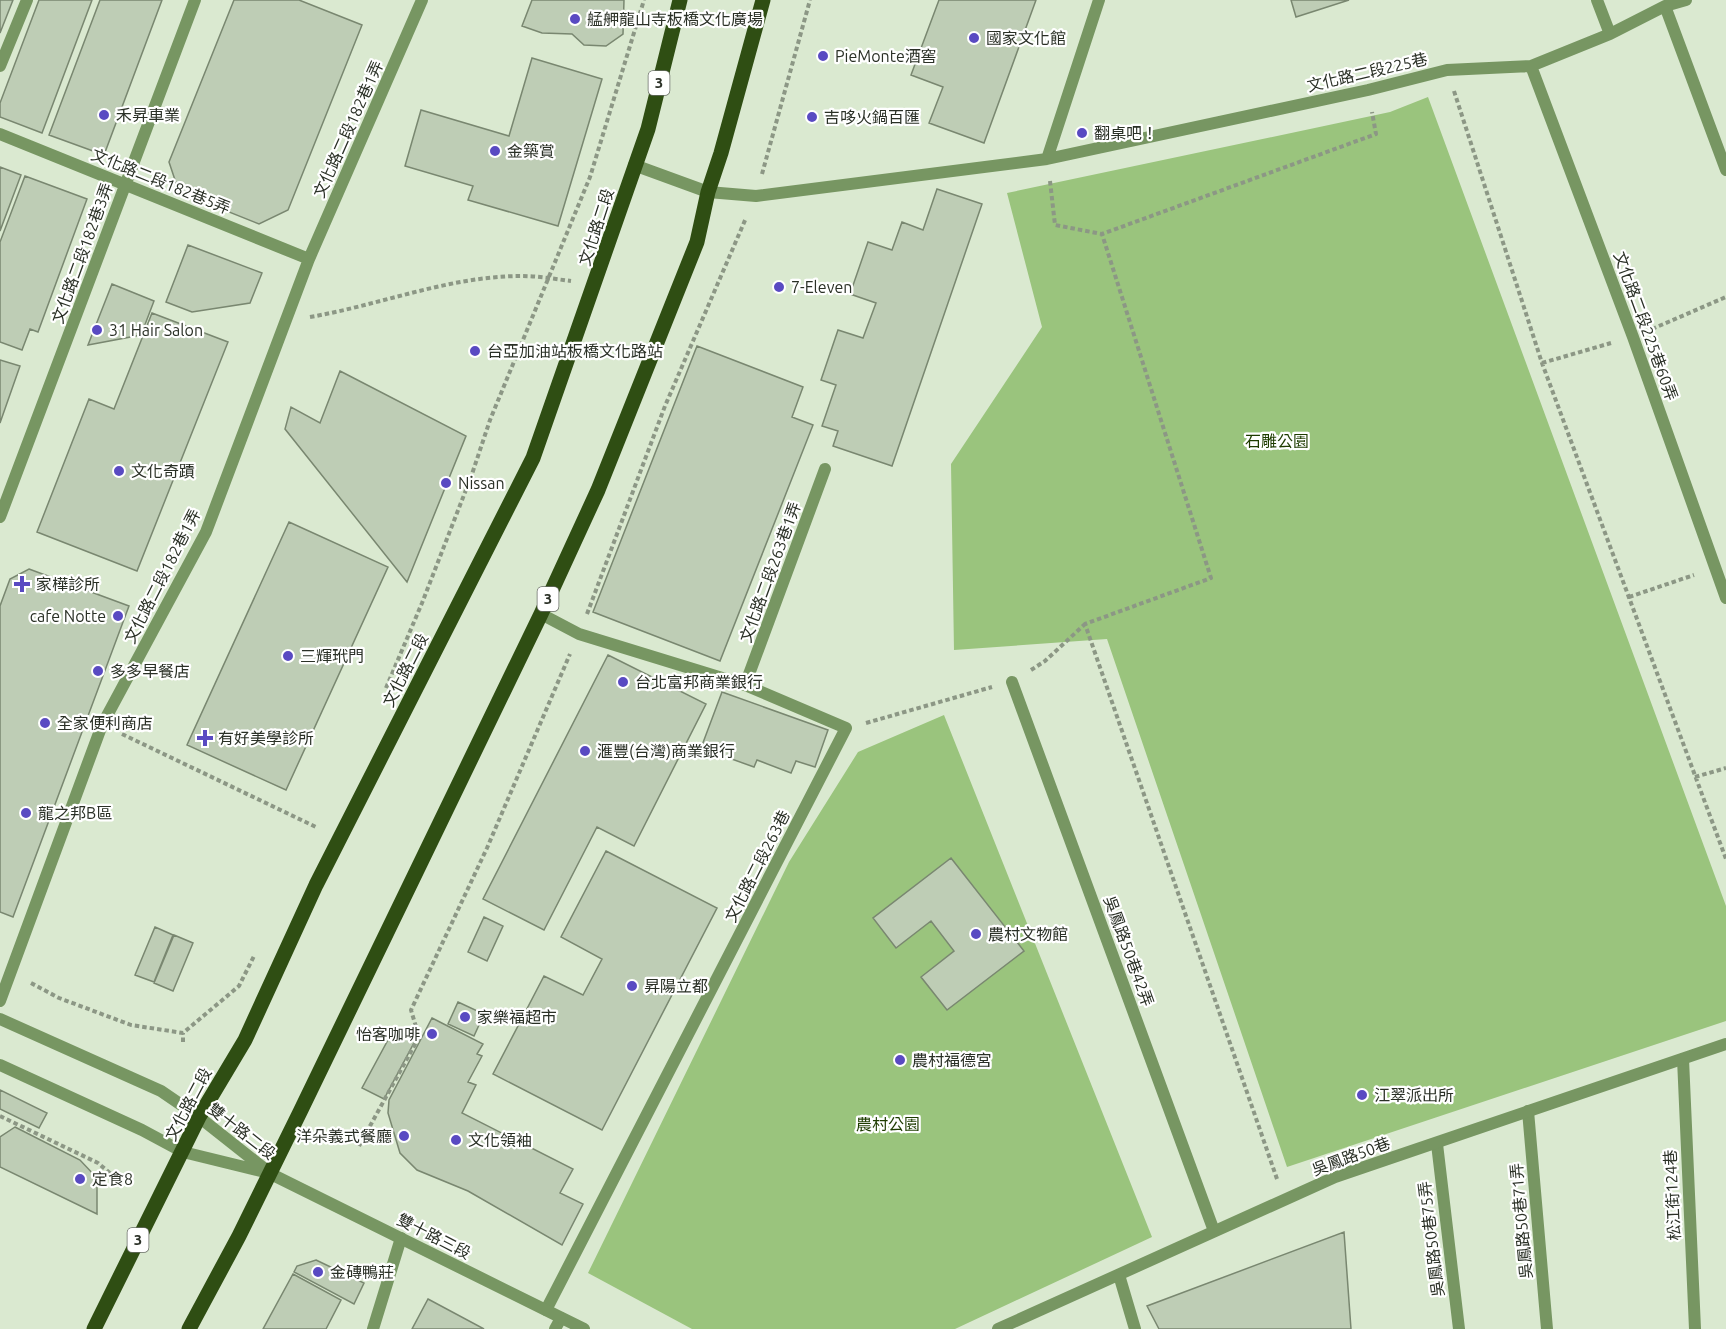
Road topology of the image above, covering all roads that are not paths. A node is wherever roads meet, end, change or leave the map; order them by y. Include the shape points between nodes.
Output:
1 (27, 0) edge
2 (195, 0) edge
3 (422, 0) edge
4 (680, 0) edge
5 (763, 0) edge
6 (1099, 0) edge
7 (1597, 0) edge
8 (1686, 0) edge
9 (1665, 6) junction
10 (1610, 34) junction
11 (0, 66) edge
12 (1531, 66) junction
13 (0, 134) edge
14 (1047, 159) junction
15 (634, 165) junction
16 (1726, 170) edge
17 (125, 184) junction
18 (708, 192) junction
19 (309, 259) junction
20 (825, 469) dead end
21 (6, 487) edge
22 (0, 517) edge
23 (1726, 598) edge
24 (541, 614) junction
25 (1012, 682) road end
26 (746, 685) junction
27 (0, 1001) edge
28 (0, 1019) edge
29 (1726, 1044) edge
30 (1683, 1059) junction
31 (0, 1065) edge
32 (1528, 1111) junction
33 (199, 1117) junction
34 (1437, 1144) junction
35 (183, 1152) junction
36 (269, 1173) junction
37 (1214, 1231) junction
38 (401, 1238) junction
39 (1119, 1275) junction
40 (546, 1310) junction
41 (558, 1323) edge
42 (94, 1329) edge
43 (189, 1329) edge
44 (373, 1329) edge
45 (584, 1329) edge
46 (998, 1329) edge
47 (1135, 1329) edge
48 (1459, 1329) edge
49 (1546, 1329) edge
50 (1695, 1329) edge

1 - 11 street
2 - 17 street, 文化路二段182巷3弄
3 - 19 street, 文化路二段182巷1弄
4 - 15 main road, 文化路二段 / 3 via 648,129
5 - 18 main road, 3
6 - 14 street
7 - 10 street
8 - 9 street, 文化路二段225巷
9 - 10 street, 文化路二段225巷
9 - 16 street
10 - 12 street, 文化路二段225巷
12 - 14 street, 文化路二段225巷 via 1447,70
12 - 23 street, 文化路二段225巷60弄
13 - 17 street, 文化路二段182巷5弄
14 - 18 street, 文化路二段225巷 via 756,196
15 - 18 street, 文化路二段225巷
15 - 33 main road, 文化路二段 / 3 via 533,458 342,832 245,1040
17 - 19 street, 文化路二段182巷5弄
17 - 21 street, 文化路二段182巷3弄
18 - 24 main road, 3 via 697,242 598,490
19 - 27 street, 文化路二段182巷1弄 via 206,532 102,724
20 - 26 street, 文化路二段263巷1弄
21 - 22 street, 文化路二段182巷3弄
24 - 26 street via 579,634
24 - 36 main road, 3
25 - 37 street, 吳鳳路50巷42弄
26 - 40 street, 文化路二段263巷 via 846,728
28 - 33 street, 雙十路二段 via 161,1092
29 - 30 street, 吳鳳路50巷
30 - 32 street, 吳鳳路50巷
30 - 50 street, 松江街124巷
31 - 35 street, 雙十路二段
32 - 34 street, 吳鳳路50巷
32 - 49 street, 吳鳳路50巷71弄
33 - 35 main road, 文化路二段 / 3
33 - 36 street, 雙十路二段
34 - 37 street, 吳鳳路50巷 via 1335,1177
34 - 48 street, 吳鳳路50巷75弄
35 - 36 street, 雙十路二段
35 - 42 main road, 文化路二段 / 3
36 - 38 street, 雙十路三段
36 - 43 main road, 3
37 - 39 street, 吳鳳路50巷
38 - 40 street, 雙十路三段
38 - 44 street
39 - 46 street, 吳鳳路50巷
39 - 47 street
40 - 41 street, 雙十路三段
41 - 45 street, 雙十路三段

